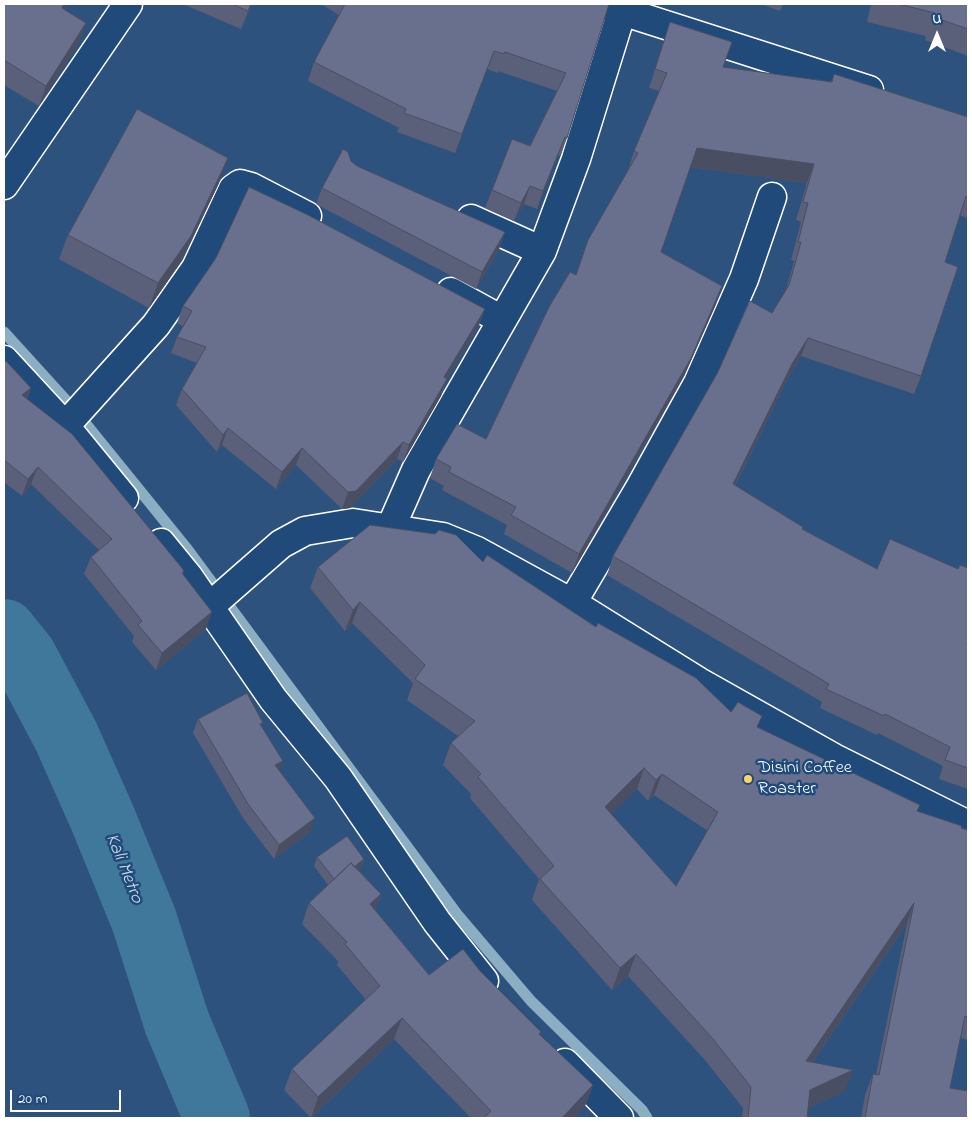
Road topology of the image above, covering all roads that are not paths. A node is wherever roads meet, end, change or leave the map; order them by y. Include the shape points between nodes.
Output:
1 (128, 4) edge
2 (611, 8) edge
3 (893, 98) edge
4 (4, 185) edge
5 (772, 197) dead end
6 (446, 207) edge
7 (329, 228) edge
8 (542, 251) junction
9 (433, 283) edge
10 (502, 320) junction
11 (4, 360) edge
12 (74, 417) junction
13 (391, 527) junction
14 (572, 603) junction
15 (213, 604) junction
16 (968, 826) edge
17 (503, 1000) edge
18 (548, 1046) edge
19 (619, 1118) edge

1 - 4 street
2 - 3 street
2 - 8 street via 576,159
5 - 14 street via 744,279 698,383
6 - 8 street
7 - 12 street via 251,187 240,184 233,189 196,268 156,325
8 - 10 street
9 - 10 street
10 - 13 street via 416,470
11 - 12 street
12 - 15 street via 142,520
13 - 14 street via 443,537 460,544
13 - 15 street via 353,522 304,531 281,544
14 - 16 street via 699,682 834,758
15 - 17 street via 273,699 338,778 437,922
18 - 19 street

